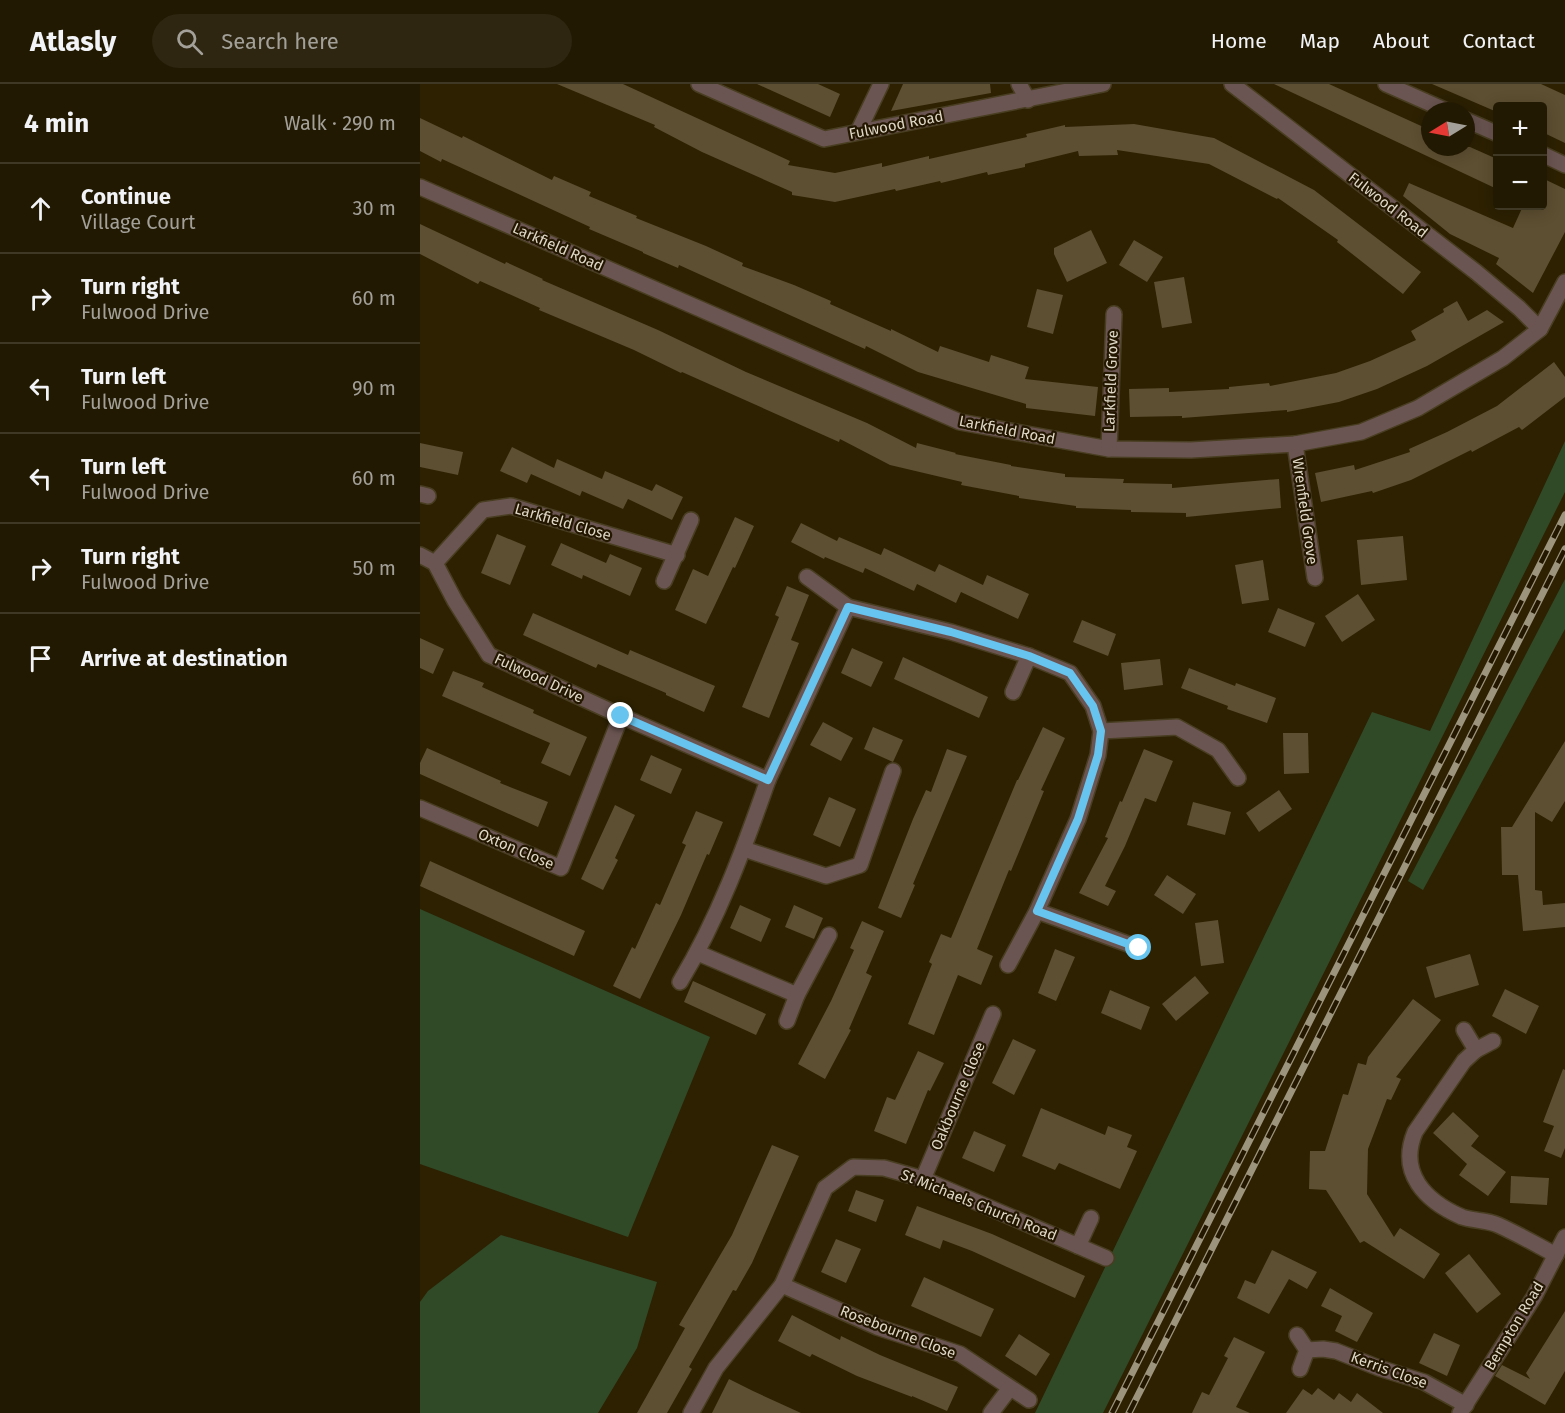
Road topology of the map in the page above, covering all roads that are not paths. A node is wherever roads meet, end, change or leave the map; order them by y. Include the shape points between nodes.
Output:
1 (699, 84) edge
2 (881, 84) edge
3 (1019, 84) edge
4 (1103, 84) edge
5 (1232, 84) edge
6 (1386, 84) edge
7 (1028, 100) junction
8 (1427, 102) edge
9 (1475, 124) edge
10 (858, 132) junction
11 (1493, 132) edge
12 (1546, 156) edge
13 (1565, 165) edge
14 (420, 187) edge
15 (1565, 282) edge
16 (1113, 314) dead end
17 (1540, 329) junction
18 (1295, 444) junction
19 (1109, 449) junction
20 (691, 520) dead end
21 (420, 555) edge
22 (677, 555) junction
23 (435, 563) junction
24 (807, 577) dead end
25 (1315, 578) dead end
26 (664, 581) dead end
27 (848, 607) junction
28 (1029, 656) junction
29 (1013, 692) dead end
30 (621, 716) junction
31 (1101, 731) junction
32 (893, 771) dead end
33 (1238, 778) dead end
34 (768, 780) junction
35 (420, 808) edge
36 (744, 849) junction
37 (1037, 911) junction
38 (829, 935) dead end
39 (1139, 948) dead end
40 (698, 953) junction
41 (1008, 965) dead end
42 (680, 982) dead end
43 (797, 994) junction
44 (993, 1014) dead end
45 (787, 1021) dead end
46 (1464, 1030) dead end
47 (1493, 1041) dead end
48 (1476, 1050) junction
49 (923, 1179) junction
50 (1091, 1218) dead end
51 (1565, 1237) edge
52 (1078, 1246) junction
53 (1556, 1255) junction
54 (1106, 1258) dead end
55 (782, 1285) junction
56 (1297, 1335) dead end
57 (1307, 1350) junction
58 (1300, 1369) dead end
59 (1010, 1388) junction
60 (1029, 1400) dead end
61 (1463, 1409) edge
62 (692, 1413) edge
63 (992, 1413) edge

1 - 10 street, Fulwood Road via 824,139
2 - 10 street
3 - 7 street
4 - 7 street, Fulwood Road
5 - 17 street, Fulwood Road via 1476,272
6 - 8 street
7 - 10 street, Fulwood Road
9 - 11 street
12 - 13 street
14 - 19 street, Larkfield Road via 960,423
15 - 17 street
16 - 19 street, Larkfield Grove
17 - 18 street, Larkfield Road via 1503,358 1418,408 1361,432
18 - 19 street, Larkfield Road via 1191,450
18 - 25 street, Wrenfield Grove
20 - 22 street
21 - 23 street
22 - 23 street, Larkfield Close via 511,506 483,510
22 - 26 street
23 - 30 street, Fulwood Drive via 489,655
24 - 27 street
27 - 28 street
27 - 34 street
28 - 29 street
28 - 31 street via 1070,673 1093,706
30 - 34 street, Fulwood Drive
30 - 35 street, Oxton Close via 561,868
31 - 33 street via 1178,727 1218,750
31 - 37 street via 1098,755 1078,819
32 - 36 street via 860,865 826,876
34 - 36 street
36 - 40 street
37 - 39 street
37 - 41 street
38 - 43 street
40 - 42 street
40 - 43 street
43 - 45 street
44 - 49 street, Oakbourne Close
46 - 48 street
47 - 48 street
48 - 53 street via 1464,1061 1416,1132 1411,1143 1411,1168 1420,1188 1445,1207 1471,1220 1496,1224
49 - 52 street, St Michaels Church Road
49 - 55 street, St Michaels Church Road via 884,1168 853,1167 825,1188
50 - 52 street
51 - 53 street, Bempton Road
52 - 54 street, St Michaels Church Road
53 - 61 street, Bempton Road
55 - 59 street, Rosebourne Close via 877,1327 960,1354
55 - 62 street, St Michaels Church Road via 716,1368
56 - 57 street
57 - 58 street
57 - 61 street, Kerris Close via 1336,1351 1424,1382
59 - 60 street, Rosebourne Close
59 - 63 street

